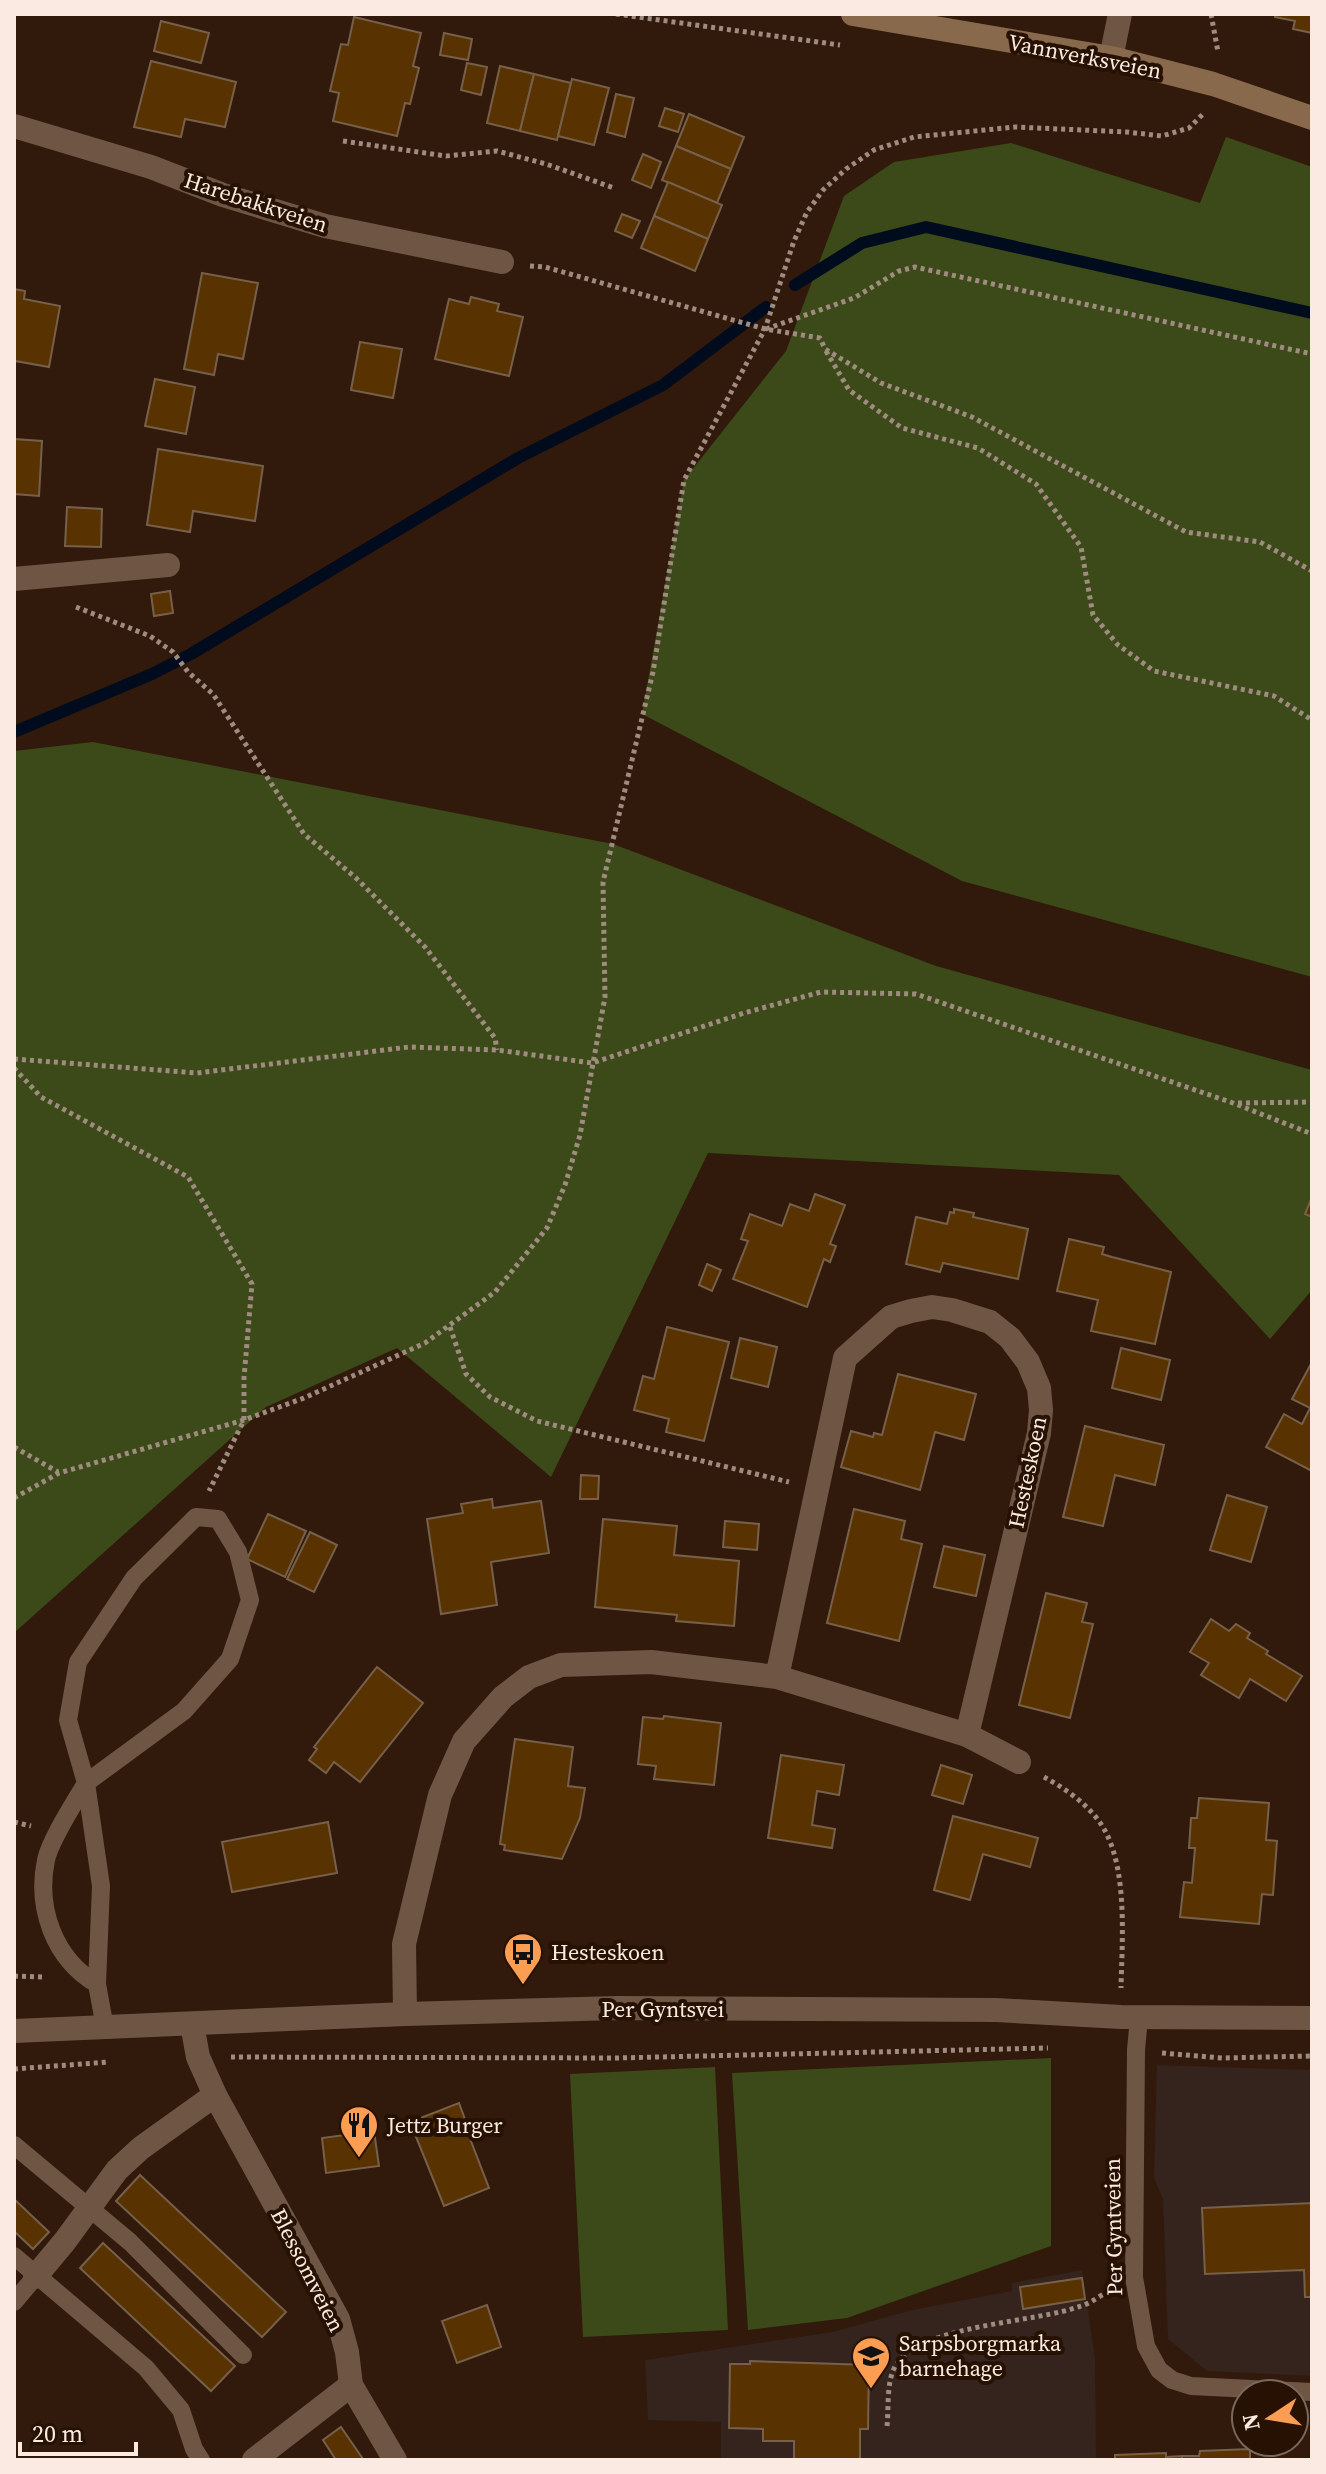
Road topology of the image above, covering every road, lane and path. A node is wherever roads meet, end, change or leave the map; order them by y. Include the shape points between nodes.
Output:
1 (616, 14) edge
2 (853, 14) edge
3 (1120, 14) edge
4 (1211, 14) edge
5 (849, 46) dead end
6 (1111, 58) junction
7 (1219, 60) dead end
8 (1189, 109) dead end
9 (1204, 112) junction
10 (1219, 117) dead end
11 (1312, 118) edge
12 (14, 126) edge
13 (343, 141) dead end
14 (614, 188) dead end
15 (502, 262) joint
16 (765, 329) junction
17 (825, 349) junction
18 (1312, 354) edge
19 (168, 565) dead end
20 (1312, 571) edge
21 (18, 579) edge
22 (1312, 720) edge
23 (497, 1050) junction
24 (14, 1059) edge
25 (592, 1063) junction
26 (14, 1068) edge
27 (1312, 1102) edge
28 (1233, 1103) junction
29 (1312, 1134) edge
30 (450, 1327) junction
31 (244, 1420) junction
32 (14, 1447) edge
33 (59, 1473) junction
34 (817, 1488) junction
35 (14, 1498) edge
36 (196, 1517) junction
37 (777, 1677) junction
38 (967, 1735) junction
39 (1019, 1762) joint
40 (86, 1783) junction
41 (97, 1984) junction
42 (405, 2014) junction
43 (1130, 2017) junction
44 (1312, 2018) edge
45 (192, 2024) junction
46 (105, 2028) junction
47 (14, 2031) edge
48 (1060, 2048) dead end
49 (1136, 2050) junction
50 (1312, 2056) edge
51 (198, 2057) junction
52 (118, 2062) dead end
53 (14, 2069) edge
54 (215, 2095) junction
55 (14, 2145) edge
56 (89, 2205) junction
57 (14, 2256) edge
58 (35, 2277) junction
59 (1134, 2277) junction
60 (14, 2302) edge
61 (243, 2355) dead end
62 (351, 2385) junction
63 (1312, 2392) edge
64 (887, 2426) dead end
65 (201, 2460) edge
66 (254, 2460) edge
67 (395, 2460) edge

1 - 5 path
2 - 6 main road, Vannverksveien
3 - 6 street
4 - 7 path
6 - 11 main road, Vannverksveien via 1213,84
8 - 9 path
9 - 10 path
9 - 16 path via 1189,128 1162,136 1015,127 914,137 874,150 823,190 807,212
12 - 15 street, Harebakkveien via 325,226
13 - 14 path via 446,156 497,151
15 - 16 path via 545,267
16 - 17 path via 820,338
16 - 18 path via 854,298 915,267
16 - 25 path via 684,480 653,672 603,882 605,997
17 - 20 path via 881,383 972,417 1186,532 1260,542
17 - 22 path via 849,390 902,428 978,448 1036,484 1081,547 1093,615 1118,645 1154,671 1274,696
19 - 21 street
21 - 23 path via 150,636 173,652 213,694 304,834 425,947 495,1038
23 - 24 path via 409,1047 197,1073
23 - 25 path
25 - 28 path via 821,992 916,994
25 - 30 path via 580,1135 547,1228 495,1292
26 - 31 path via 41,1097 188,1177 252,1284
27 - 28 path
28 - 29 path
30 - 31 path via 304,1398
30 - 34 path via 466,1374 490,1397 537,1421
31 - 33 path
31 - 36 path
32 - 33 path
33 - 35 path
34 - 37 street, Hesteskoen
34 - 38 street, Hesteskoen via 845,1358 891,1317 932,1307 969,1315 990,1322 1028,1362 1039,1388 1039,1433
36 - 40 lane via 134,1578 78,1662 68,1720
36 - 40 lane via 218,1519 238,1552 250,1600 230,1659 184,1711
37 - 38 street
37 - 42 street via 651,1662 561,1665 529,1677 503,1697 464,1741 440,1795 404,1944
38 - 39 street
39 - 43 path via 1087,1806 1105,1829 1120,1890
40 - 41 lane via 101,1886
40 - 41 lane via 46,1858 43,1906 55,1941
41 - 46 lane
42 - 43 street, Per Gyntsvei via 634,2008 996,2010
42 - 45 street, Per Gyntsvei
43 - 44 street, Per Gyntsvei
43 - 49 lane, Per Gyntveien
45 - 46 street, Per Gyntsvei
45 - 51 street, Blessomveien
46 - 47 street, Per Gyntsvei
48 - 51 path via 616,2058
49 - 50 path via 1222,2058
49 - 59 lane, Per Gyntveien
51 - 54 street, Blessomveien
52 - 53 path
54 - 56 street via 141,2148
54 - 62 street, Blessomveien via 338,2319
55 - 56 lane
56 - 58 street
56 - 61 lane
57 - 58 lane
58 - 60 lane
58 - 65 lane via 146,2368 181,2410
59 - 63 lane, Per Gyntveien via 1146,2346 1159,2370 1172,2380 1191,2386
59 - 64 path via 1081,2306 960,2332 915,2348 893,2372
62 - 66 street
62 - 67 street

